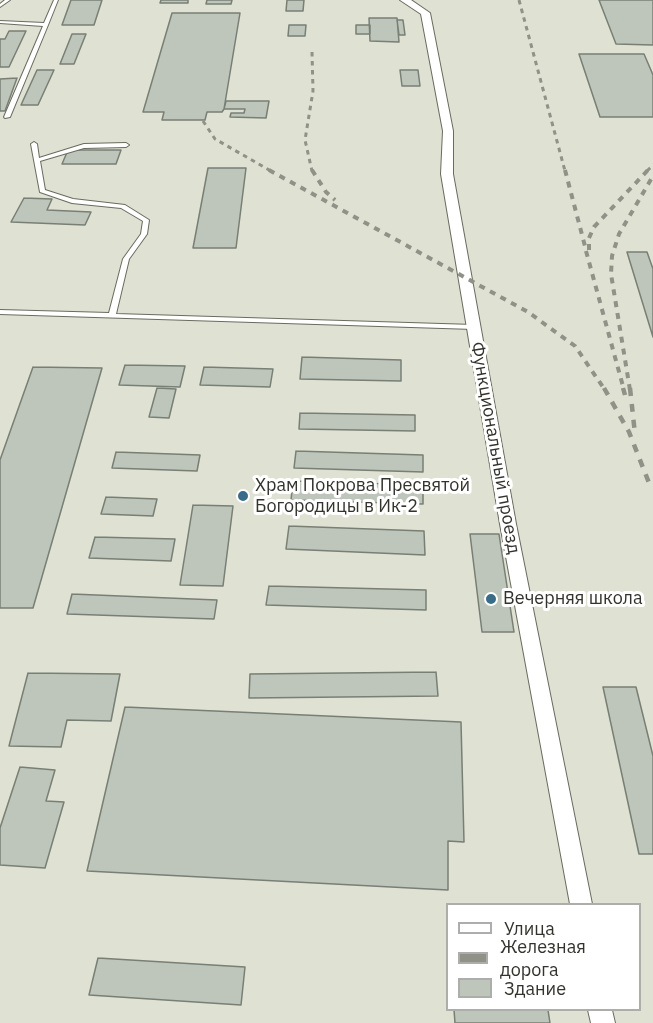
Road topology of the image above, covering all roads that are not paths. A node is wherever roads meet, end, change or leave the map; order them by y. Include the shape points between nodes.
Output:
1 (8, 0) edge
2 (56, 0) edge
3 (405, 0) edge
4 (0, 6) edge
5 (0, 22) edge
6 (46, 26) junction
7 (7, 117) dead end
8 (34, 144) dead end
9 (126, 145) dead end
10 (37, 160) junction
11 (0, 312) edge
12 (112, 315) junction
13 (474, 327) junction
14 (581, 903) edge

1 - 4 lane
2 - 6 lane
3 - 13 street, Функциональный проезд via 425,13 448,131 447,174
5 - 6 lane
6 - 7 lane
8 - 10 lane
9 - 10 lane via 84,146
10 - 12 lane via 42,190 49,195 123,206 146,220 144,234 126,259
11 - 12 lane
12 - 13 lane
13 - 14 street, Функциональный проезд

